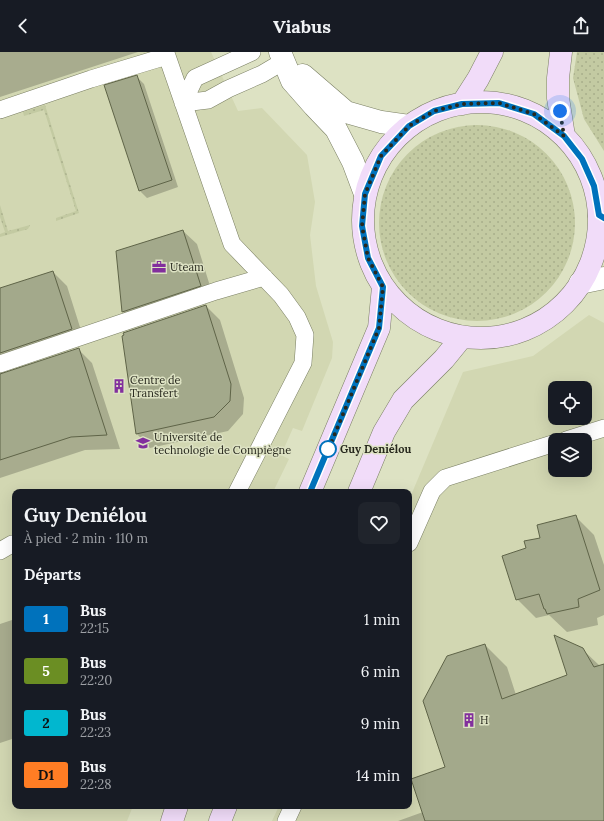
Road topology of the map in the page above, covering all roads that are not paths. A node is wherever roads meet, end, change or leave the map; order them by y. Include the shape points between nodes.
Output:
1 (252, 52) edge
2 (492, 52) edge
3 (561, 52) edge
4 (282, 57) edge
5 (183, 103) junction
6 (462, 104) junction
7 (0, 110) edge
8 (409, 126) junction
9 (564, 136) junction
10 (365, 194) junction
11 (601, 217) edge
12 (264, 277) junction
13 (604, 278) edge
14 (580, 283) junction
15 (383, 287) junction
16 (462, 337) junction
17 (0, 364) edge
18 (604, 428) edge
19 (588, 433) edge
20 (548, 445) edge
21 (239, 489) edge
22 (311, 489) edge
23 (360, 489) edge
24 (412, 536) edge
25 (12, 544) edge
26 (0, 551) edge
27 (176, 809) edge
28 (225, 809) edge
29 (292, 809) edge
30 (172, 821) edge
31 (220, 821) edge
32 (286, 821) edge

1 - 5 lane via 195,78
2 - 6 main road
3 - 9 main road via 558,98
4 - 5 lane via 262,74 208,100
4 - 8 street via 346,112 381,122
4 - 10 street via 292,81 336,128
5 - 7 lane via 167,56
5 - 12 lane via 232,244
6 - 8 main road via 434,111
6 - 9 main road via 499,103 534,114
8 - 10 main road via 381,156
9 - 11 main road via 582,159 594,186
10 - 15 main road via 362,226 368,258
11 - 14 main road via 595,251
12 - 17 lane via 216,290
12 - 21 lane via 282,295 297,317 305,335 303,363
13 - 14 street
14 - 16 main road via 558,309 529,328 496,337
15 - 16 main road via 404,310 431,327
15 - 22 main road via 379,328
16 - 23 main road via 444,360 402,400 384,432
18 - 19 lane
20 - 24 lane via 445,478 432,490
25 - 26 lane
27 - 30 main road
28 - 31 main road
29 - 32 lane

